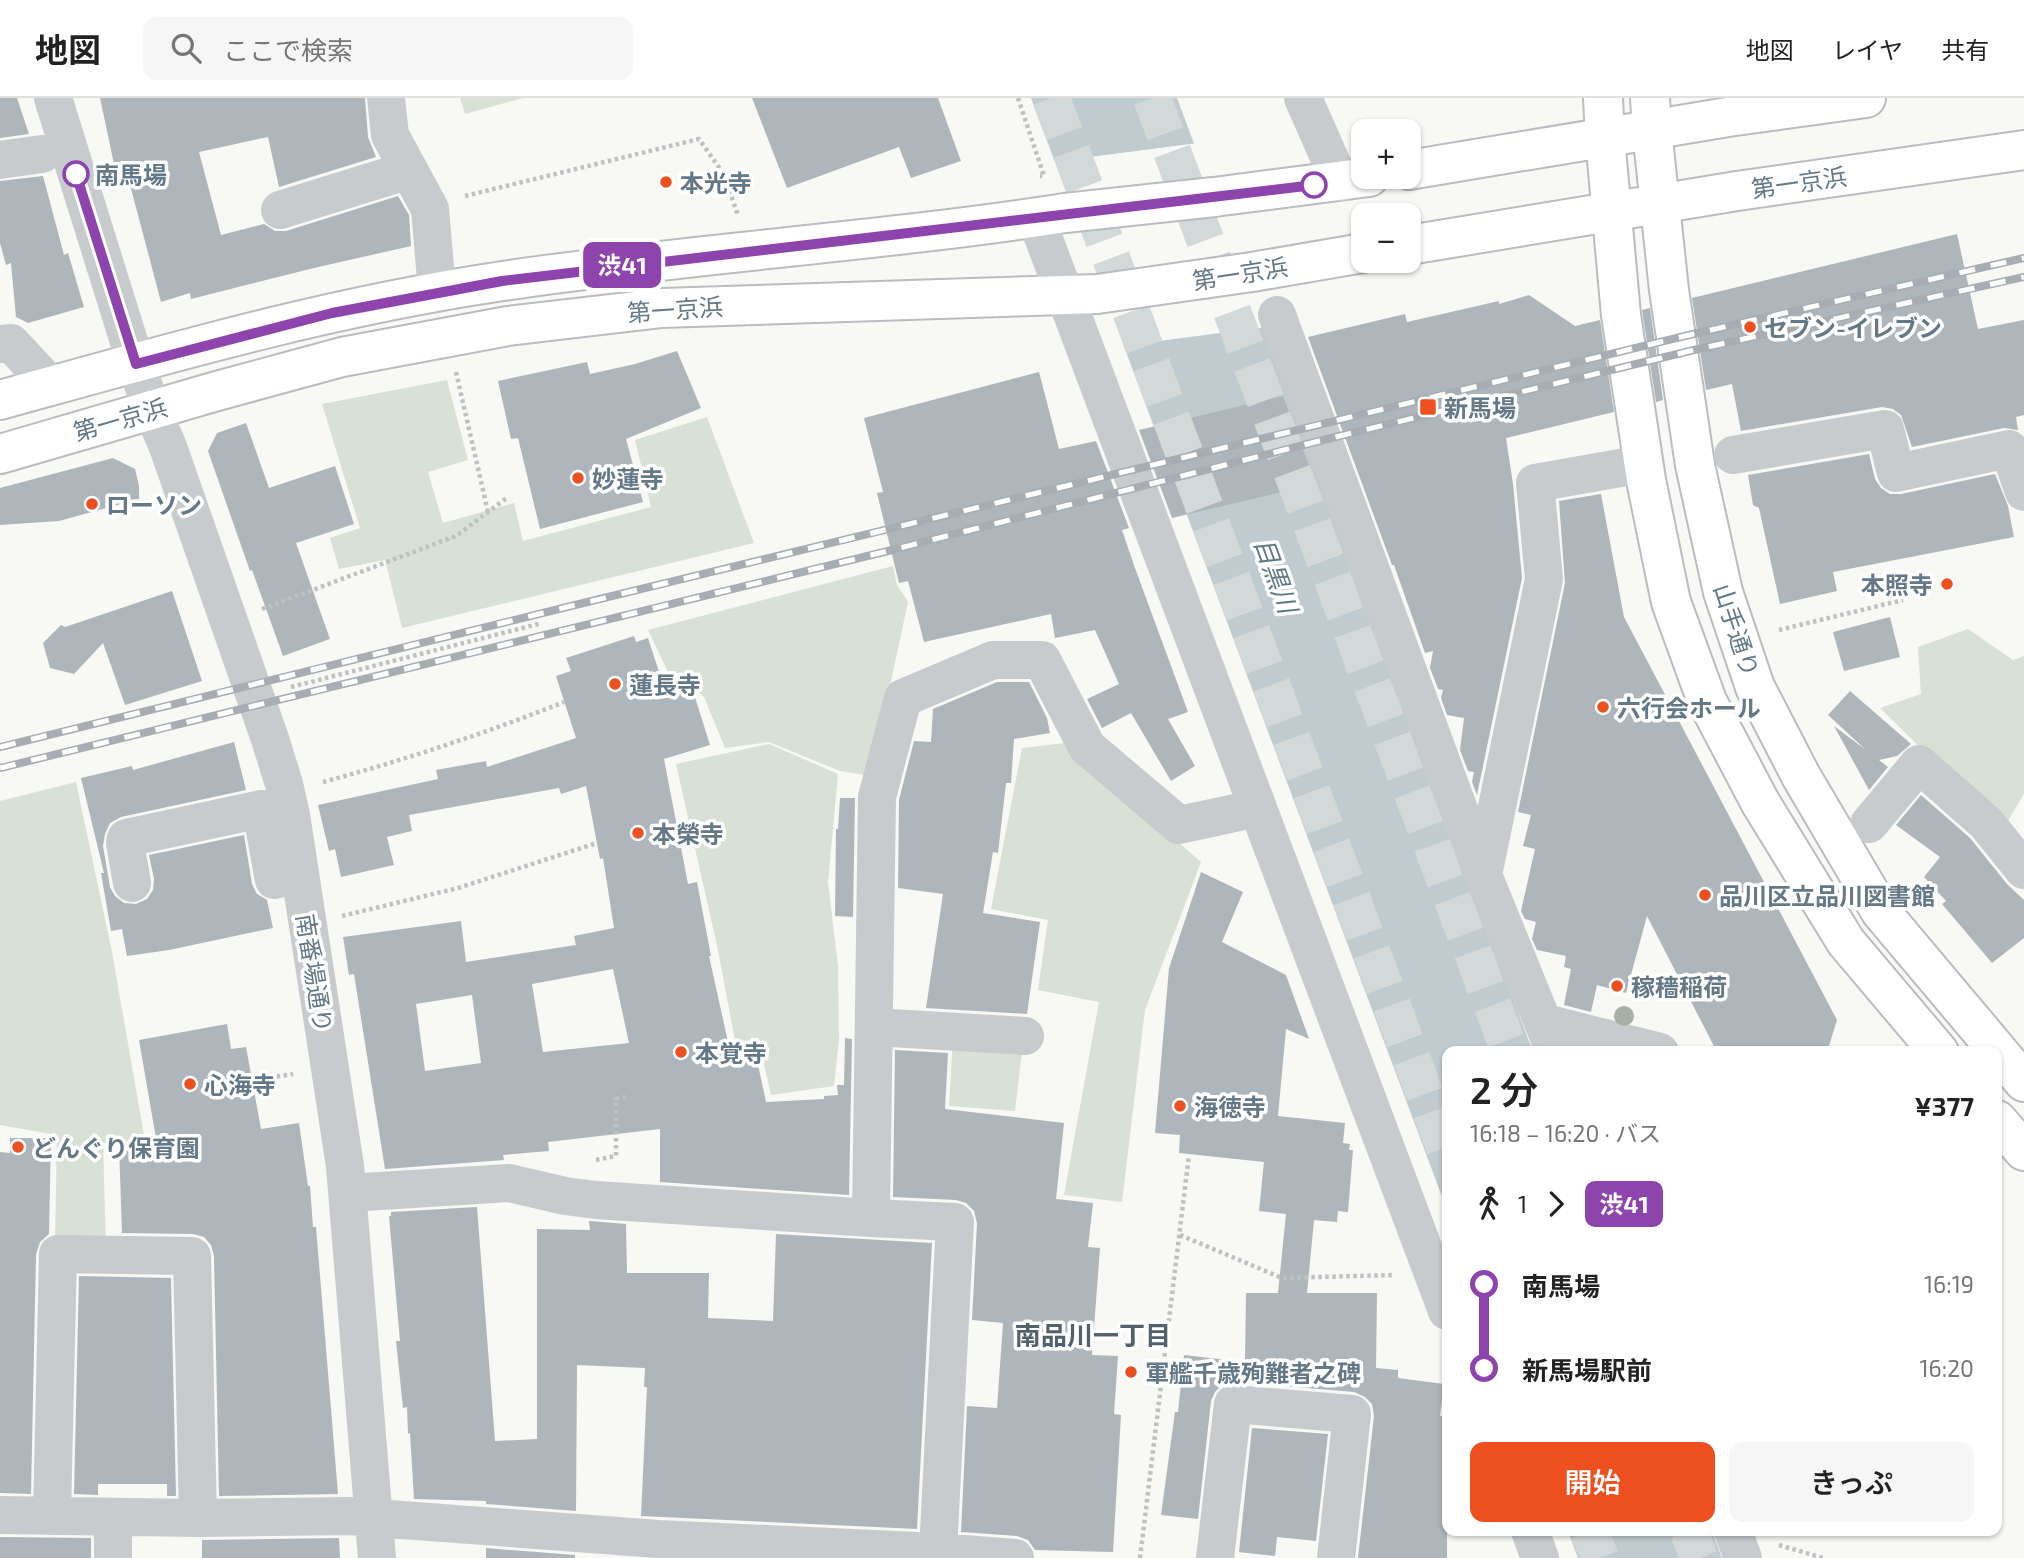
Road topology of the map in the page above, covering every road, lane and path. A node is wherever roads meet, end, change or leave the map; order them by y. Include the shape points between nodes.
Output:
1 (53, 98) edge
2 (386, 98) edge
3 (1018, 98) edge
4 (1303, 98) edge
5 (1602, 98) edge
6 (1866, 98) edge
7 (1651, 114) edge
8 (1605, 138) junction
9 (2024, 150) edge
10 (42, 154) dead end
11 (0, 160) edge
12 (1421, 168) edge
13 (409, 170) junction
14 (1351, 174) edge
15 (1031, 177) dead end
16 (1351, 179) edge
17 (1660, 204) junction
18 (430, 209) junction
19 (280, 210) dead end
20 (1610, 212) junction
21 (751, 214) dead end
22 (738, 216) junction
23 (1051, 216) junction
24 (724, 217) dead end
25 (1421, 244) edge
26 (1351, 255) edge
27 (437, 291) junction
28 (1080, 296) junction
29 (1277, 315) dead end
30 (0, 344) edge
31 (136, 364) junction
32 (456, 371) dead end
33 (51, 386) junction
34 (0, 400) edge
35 (152, 410) junction
36 (0, 454) edge
37 (1733, 455) dead end
38 (1643, 464) junction
39 (2024, 492) edge
40 (508, 497) dead end
41 (488, 512) junction
42 (1903, 600) dead end
43 (255, 612) dead end
44 (542, 624) dead end
45 (1779, 630) dead end
46 (281, 689) dead end
47 (564, 702) dead end
48 (311, 785) dead end
49 (1258, 808) junction
50 (1869, 824) dead end
51 (597, 843) dead end
52 (2024, 870) edge
53 (300, 874) junction
54 (1483, 875) junction
55 (132, 883) dead end
56 (332, 918) dead end
57 (874, 1027) junction
58 (1026, 1036) dead end
59 (1550, 1037) edge
60 (1616, 1046) edge
61 (1934, 1046) edge
62 (2002, 1046) edge
63 (2002, 1046) edge
64 (2018, 1064) edge
65 (297, 1074) dead end
66 (256, 1080) dead end
67 (629, 1096) dead end
68 (2002, 1126) edge
69 (2024, 1151) edge
70 (1189, 1154) dead end
71 (591, 1161) dead end
72 (348, 1193) junction
73 (871, 1218) junction
74 (1180, 1235) junction
75 (1398, 1275) dead end
76 (1442, 1298) edge
77 (0, 1515) edge
78 (52, 1516) junction
79 (113, 1517) junction
80 (198, 1518) junction
81 (374, 1518) junction
82 (1532, 1536) edge
83 (1739, 1536) edge
84 (1758, 1551) edge
85 (938, 1552) junction
86 (113, 1558) edge
87 (377, 1558) edge
88 (1015, 1558) edge
89 (1140, 1558) edge
90 (1215, 1558) edge
91 (1336, 1558) edge
92 (1540, 1558) edge
93 (1823, 1558) edge

1 - 31 street, 南番場通り
2 - 13 street via 390,135
3 - 15 path via 1044,176
4 - 14 street
5 - 8 main road, 山手通り
6 - 7 main road
7 - 8 main road
7 - 17 main road, 山手通り
8 - 12 main road
8 - 20 main road, 山手通り
9 - 17 main road, 第一京浜
10 - 11 street
13 - 18 street
13 - 19 street
16 - 23 main road, 第一京浜, bridge
17 - 20 main road, 第一京浜
17 - 62 main road, 山手通り via 1695,465 1723,592 1755,687 1881,912
18 - 22 path via 469,195 699,139 723,173
18 - 27 street
20 - 25 main road, 第一京浜
20 - 38 main road, 山手通り
21 - 22 path
22 - 24 path
23 - 27 main road, 第一京浜
23 - 28 street
26 - 28 main road, 第一京浜, bridge
27 - 31 main road, 第一京浜
28 - 35 main road, 第一京浜 via 747,304 560,318 342,357
28 - 49 street
29 - 54 street
30 - 33 street via 10,343
31 - 33 main road, 第一京浜
31 - 35 street, 南番場通り
32 - 41 path
33 - 34 main road, 第一京浜
35 - 36 main road, 第一京浜
35 - 53 street, 南番場通り via 281,772
37 - 39 street via 1885,429 1896,472 2009,449
38 - 54 street via 1535,483 1544,579
38 - 61 main road, 山手通り via 1671,602 1707,701 1760,802 1846,942
40 - 41 path
41 - 43 path via 456,536
42 - 45 path
44 - 46 path
47 - 48 path via 383,766
49 - 57 street via 1179,825 1087,747 1042,660 993,660 904,698 877,797
49 - 76 street
50 - 52 street via 1919,764 1986,823
51 - 56 path via 458,888
53 - 55 street via 274,880 261,809 126,838
53 - 72 street, 南番場通り
54 - 59 street
57 - 58 street
57 - 73 street
59 - 60 street
63 - 64 main road, 山手通り
65 - 66 path
67 - 71 path via 616,1099 616,1156
68 - 69 main road
70 - 74 path
72 - 73 street via 509,1183 596,1199
72 - 81 street, 南番場通り
73 - 85 street via 956,1222
74 - 75 path via 1282,1278
74 - 89 path
77 - 78 street
78 - 79 street
78 - 80 street via 58,1254 192,1256
79 - 80 street
79 - 86 street
80 - 81 street
81 - 85 street via 658,1539
81 - 87 street, 南番場通り
82 - 92 street
83 - 84 street
84 - 93 path
85 - 88 street
90 - 91 street via 1233,1404 1352,1414

